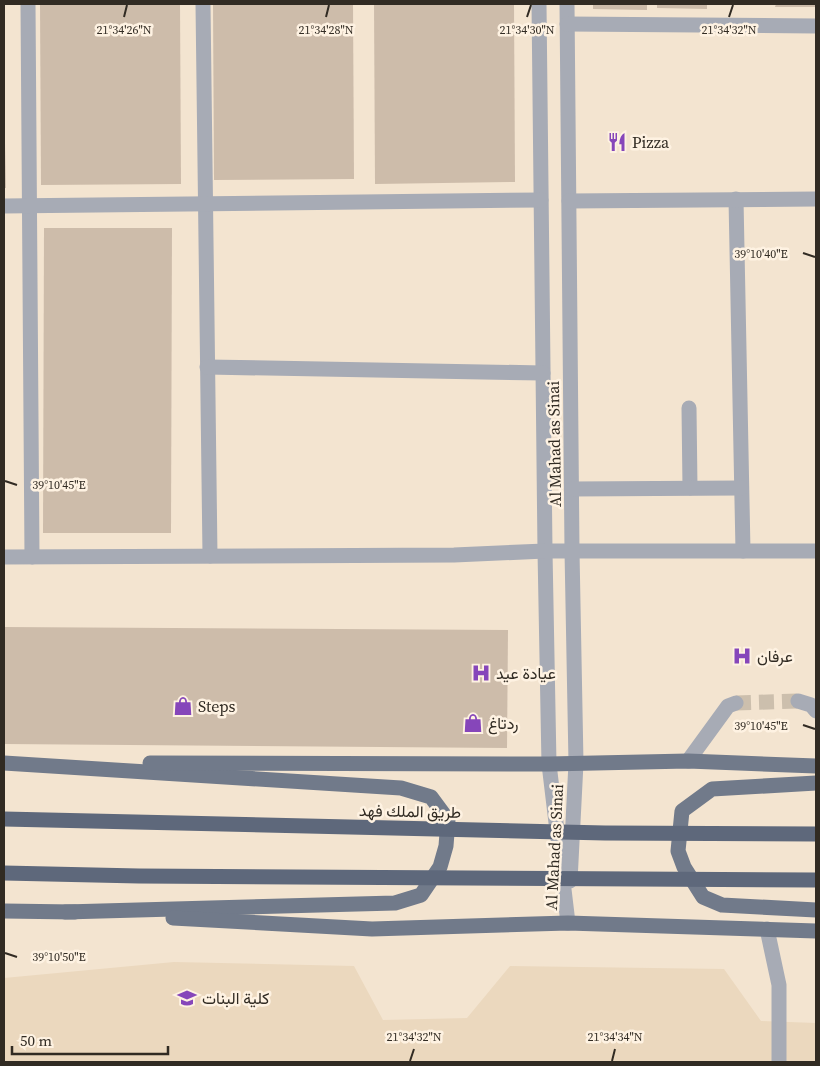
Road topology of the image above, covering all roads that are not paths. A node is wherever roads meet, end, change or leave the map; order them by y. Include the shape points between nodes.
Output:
1 (28, 4) edge
2 (203, 4) edge
3 (539, 4) edge
4 (567, 4) edge
5 (567, 24) junction
6 (816, 26) edge
7 (736, 199) junction
8 (816, 199) edge
9 (541, 200) junction
10 (569, 201) junction
11 (205, 204) junction
12 (30, 205) junction
13 (4, 206) edge
14 (207, 367) junction
15 (543, 373) junction
16 (689, 408) dead end
17 (690, 488) junction
18 (741, 488) junction
19 (572, 489) junction
20 (545, 551) junction
21 (572, 551) junction
22 (743, 551) junction
23 (816, 552) edge
24 (210, 556) junction
25 (4, 557) edge
26 (32, 557) junction
27 (798, 701) tunnel mouth
28 (736, 703) tunnel mouth
29 (816, 711) edge
30 (688, 761) junction
31 (4, 763) edge
32 (576, 763) junction
33 (549, 764) junction
34 (816, 766) edge
35 (816, 783) edge
36 (4, 819) edge
37 (816, 834) edge
38 (4, 873) edge
39 (816, 880) edge
40 (816, 910) edge
41 (4, 911) edge
42 (65, 912) junction
43 (568, 923) junction
44 (767, 930) junction
45 (816, 931) edge
46 (779, 1062) edge

1 - 12 street
2 - 11 street
3 - 9 street, Al Mahad as Sinai
4 - 5 street, Al Mahad as Sinai
5 - 6 street
5 - 10 street, Al Mahad as Sinai
7 - 8 street
7 - 10 street
7 - 18 street
9 - 11 street
9 - 15 street, Al Mahad as Sinai
10 - 19 street, Al Mahad as Sinai
11 - 12 street
11 - 14 street
12 - 13 street
12 - 26 street
14 - 15 street
14 - 24 street
15 - 20 street, Al Mahad as Sinai
16 - 17 street
17 - 18 street
17 - 19 street
18 - 22 street
19 - 21 street, Al Mahad as Sinai
20 - 21 street
20 - 24 street via 454,555
20 - 33 street, Al Mahad as Sinai
21 - 22 street
21 - 32 street, Al Mahad as Sinai
22 - 23 street
24 - 26 street
25 - 26 street
27 - 29 street
28 - 30 street via 728,706
30 - 32 main road
30 - 34 main road
31 - 33 main road
31 - 42 main road via 401,788 431,797 448,820 440,867 421,895 395,903
32 - 33 main road
32 - 43 street, Al Mahad as Sinai
33 - 43 street, Al Mahad as Sinai
35 - 40 main road via 712,789 682,811 678,851 704,898 722,905
36 - 37 highway, طريق الملك فهد, bridge via 605,834
38 - 39 highway, bridge
41 - 42 main road
42 - 43 main road via 372,928
43 - 44 main road
44 - 45 main road
44 - 46 street via 779,985

